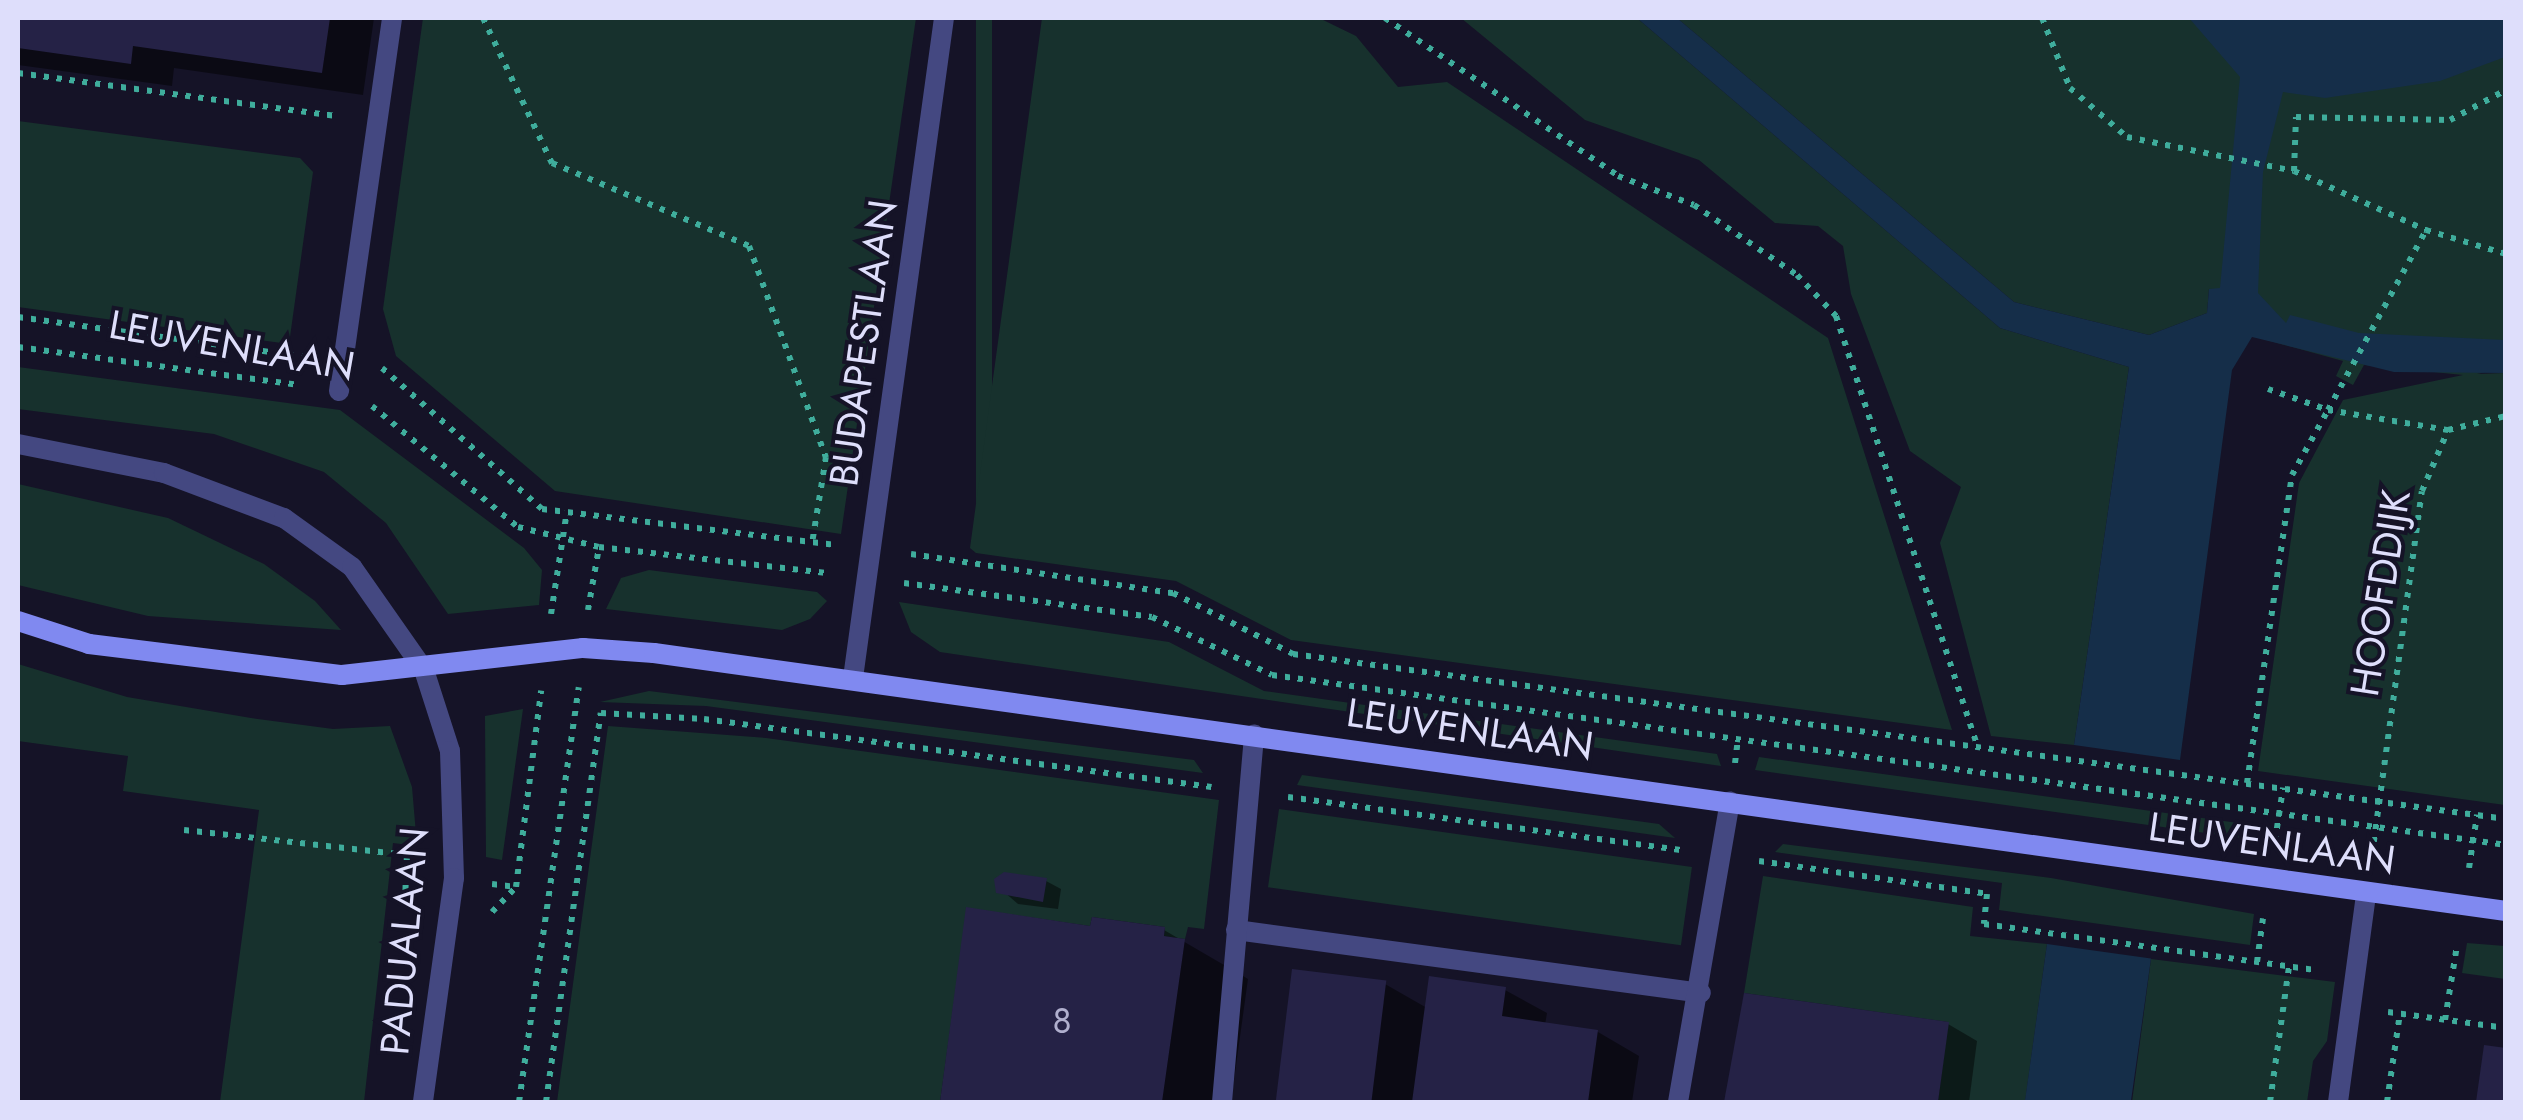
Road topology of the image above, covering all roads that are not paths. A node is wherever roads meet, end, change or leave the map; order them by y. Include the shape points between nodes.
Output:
1 (392, 18) edge
2 (944, 18) edge
3 (339, 391) road end
4 (18, 444) edge
5 (18, 621) edge
6 (424, 670) junction
7 (853, 678) junction
8 (1254, 734) junction
9 (1730, 800) junction
10 (2366, 894) junction
11 (2506, 911) edge
12 (1236, 930) junction
13 (1701, 993) junction
14 (423, 1102) edge
15 (1222, 1102) edge
16 (1678, 1102) edge
17 (2338, 1102) edge

1 - 3 street
2 - 7 street, BUDAPESTLAAN
4 - 6 street via 164,473 284,518 352,568
5 - 6 main road, LEUVENLAAN via 89,644 303,670
6 - 7 main road, LEUVENLAAN via 584,648
6 - 14 street, PADUALAAN via 450,751 454,878
7 - 8 main road, LEUVENLAAN
8 - 9 main road, LEUVENLAAN
8 - 12 street
9 - 10 main road, LEUVENLAAN
9 - 13 street
10 - 11 main road, LEUVENLAAN
10 - 17 street
12 - 13 street
12 - 15 street
13 - 16 street

